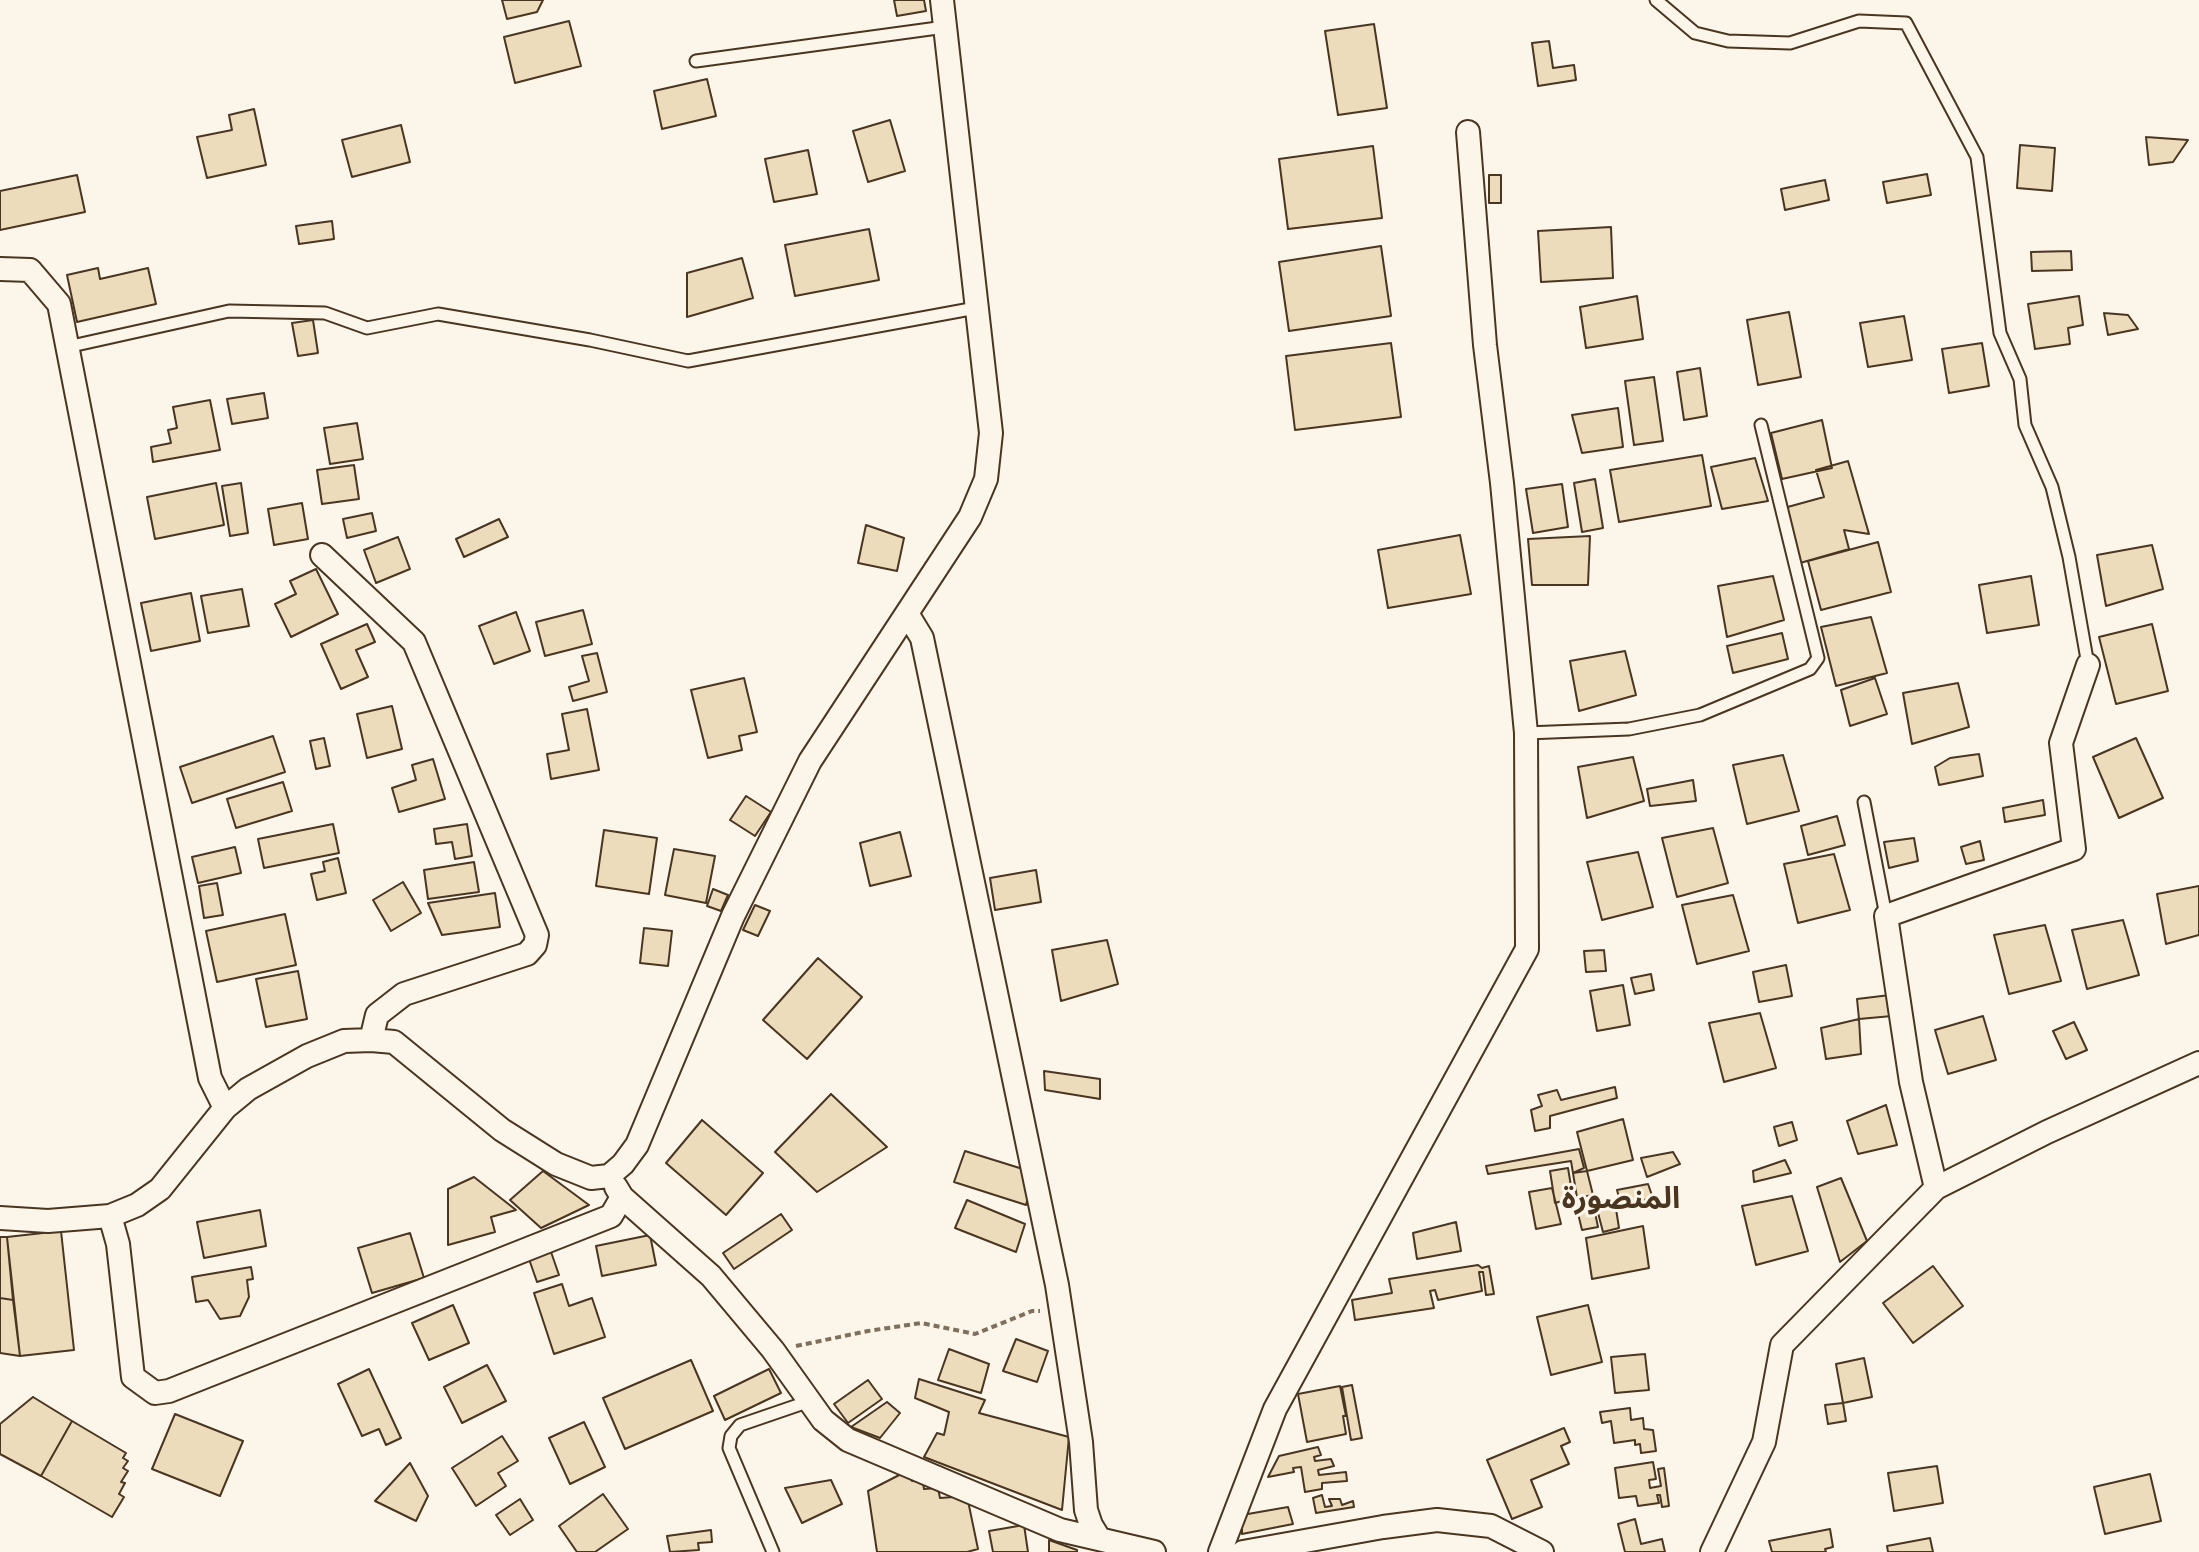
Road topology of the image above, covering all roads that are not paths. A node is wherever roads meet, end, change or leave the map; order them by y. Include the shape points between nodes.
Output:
1 (942, 0) edge
2 (1656, 0) edge
3 (945, 27) junction
4 (696, 61) dead end
5 (1468, 132) dead end
6 (0, 269) edge
7 (976, 308) junction
8 (67, 347) junction
9 (1761, 425) dead end
10 (322, 555) dead end
11 (908, 615) junction
12 (2088, 665) joint
13 (1526, 733) junction
14 (1864, 802) dead end
15 (1886, 916) junction
16 (371, 1040) junction
17 (2199, 1063) edge
18 (225, 1108) junction
19 (609, 1176) junction
20 (1936, 1188) junction
21 (622, 1197) junction
22 (110, 1216) junction
23 (0, 1218) edge
24 (810, 1401) junction
25 (1099, 1538) junction
26 (773, 1552) edge
27 (1154, 1552) edge
28 (1220, 1552) edge
29 (1243, 1552) edge
30 (1542, 1552) edge
31 (1712, 1552) edge

1 - 3 street
2 - 12 lane via 1695,33 1728,41 1790,43 1859,21 1906,23 1977,157 2000,333 2020,379 2025,425 2052,487
3 - 4 lane
3 - 7 street
5 - 13 street
6 - 8 street via 30,270 59,304
7 - 8 lane via 688,361 438,314 367,328 325,313 229,311
7 - 11 street via 991,433 986,479 970,517
8 - 18 street via 210,1078
9 - 13 lane via 1818,658 1810,669 1700,715 1629,729
10 - 16 street via 414,642 537,935 527,954 404,994 377,1015
11 - 19 street via 810,761 733,916 637,1145
11 - 25 street via 922,638 1062,1313 1086,1510
12 - 15 street via 2061,743 2074,849
13 - 28 street via 1527,949 1275,1409
14 - 15 lane
15 - 20 street via 1911,1082
16 - 18 street via 344,1041 307,1056
16 - 19 street via 394,1042 502,1130 556,1164 591,1178
17 - 20 street
18 - 22 street via 160,1189
19 - 21 street
20 - 31 street via 1782,1345 1764,1442
21 - 22 street via 611,1216 155,1393 133,1377 130,1368 118,1244
21 - 24 street via 711,1276
22 - 23 street
24 - 25 street via 848,1440 1060,1530
24 - 26 lane via 740,1425 731,1436 729,1448
25 - 27 street
29 - 30 street via 1437,1520 1491,1526

